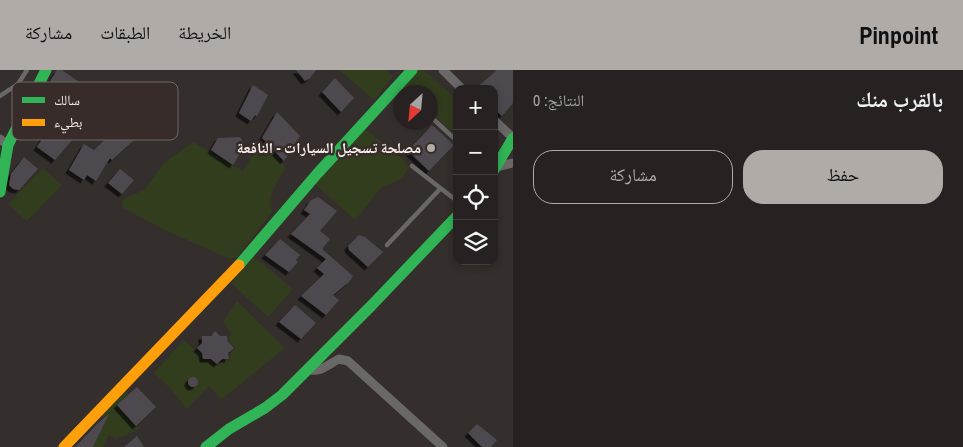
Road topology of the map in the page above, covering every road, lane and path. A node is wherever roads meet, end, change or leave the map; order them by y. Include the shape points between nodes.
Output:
1 (27, 70) edge
2 (46, 70) edge
3 (412, 70) edge
4 (443, 70) edge
5 (19, 82) edge
6 (39, 82) edge
7 (458, 85) edge
8 (12, 88) edge
9 (0, 96) edge
10 (438, 123) edge
11 (498, 124) edge
12 (12, 128) edge
13 (453, 137) edge
14 (513, 138) edge
15 (4, 142) edge
16 (513, 162) edge
17 (498, 163) edge
18 (412, 166) dead end
19 (498, 167) edge
20 (440, 188) junction
21 (0, 192) edge
22 (453, 198) edge
23 (453, 220) edge
24 (387, 245) dead end
25 (308, 369) junction
26 (64, 447) edge
27 (206, 447) edge
28 (443, 447) edge

1 - 5 lane
2 - 6 street
3 - 26 street via 238,266
4 - 7 street
8 - 9 lane
10 - 13 lane
11 - 14 street
12 - 15 street
14 - 17 street
15 - 21 street
16 - 19 street
18 - 20 lane
20 - 22 lane
20 - 24 lane
23 - 25 street
25 - 27 street via 265,408
25 - 28 street via 320,370 339,359 348,362

